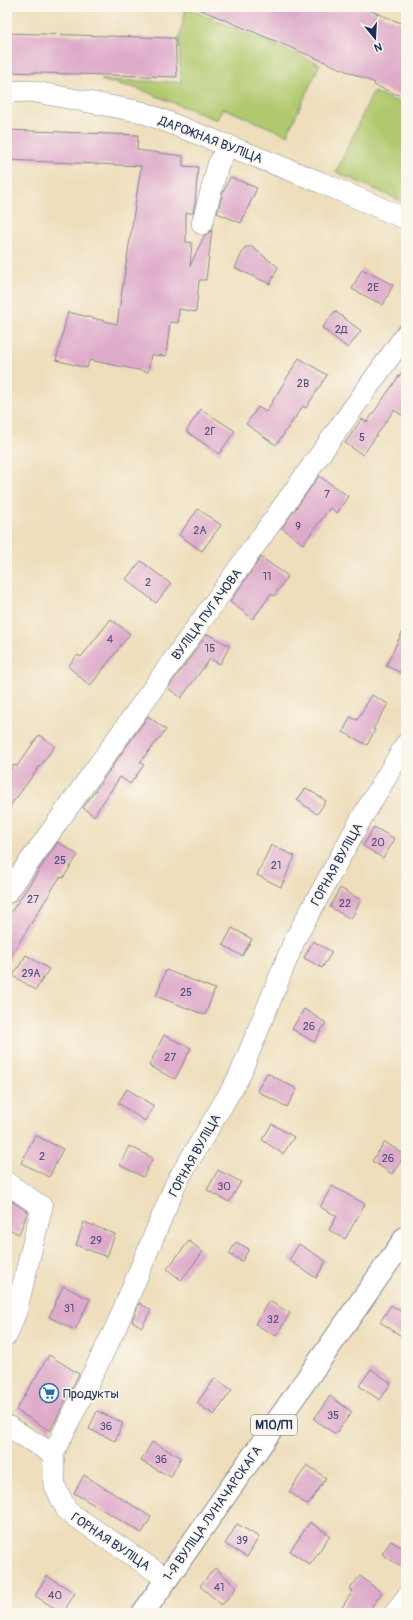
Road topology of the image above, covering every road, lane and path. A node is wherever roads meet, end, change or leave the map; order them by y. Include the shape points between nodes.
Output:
1 (7, 92) edge
2 (228, 145) junction
3 (406, 219) edge
4 (202, 224) dead end
5 (406, 334) edge
6 (406, 744) edge
7 (7, 893) edge
8 (7, 1183) edge
9 (406, 1237) edge
10 (7, 1335) edge
11 (7, 1426) edge
12 (53, 1454) junction
13 (167, 1579) junction
14 (406, 1598) edge
15 (143, 1613) edge
16 (395, 1613) edge

1 - 2 street, ДАРОЖНАЯ ВУЛІЦА via 30,91 142,112
2 - 3 street, ДАРОЖНАЯ ВУЛІЦА
2 - 4 street via 218,165
5 - 7 street, ВУЛІЦА ПУГАЧОВА
6 - 12 street, ГОРНАЯ ВУЛІЦА via 361,819 295,939 239,1077 176,1183 116,1326
8 - 10 street via 42,1207 16,1312
9 - 13 main road, 1-Я ВУЛІЦА ЛУНАЧАРСКАГА / М10/П1
11 - 12 street
12 - 13 street, ГОРНАЯ ВУЛІЦА via 55,1486 67,1511
13 - 15 main road, 1-Я ВУЛІЦА ЛУНАЧАРСКАГА / М10/П1
14 - 16 street

